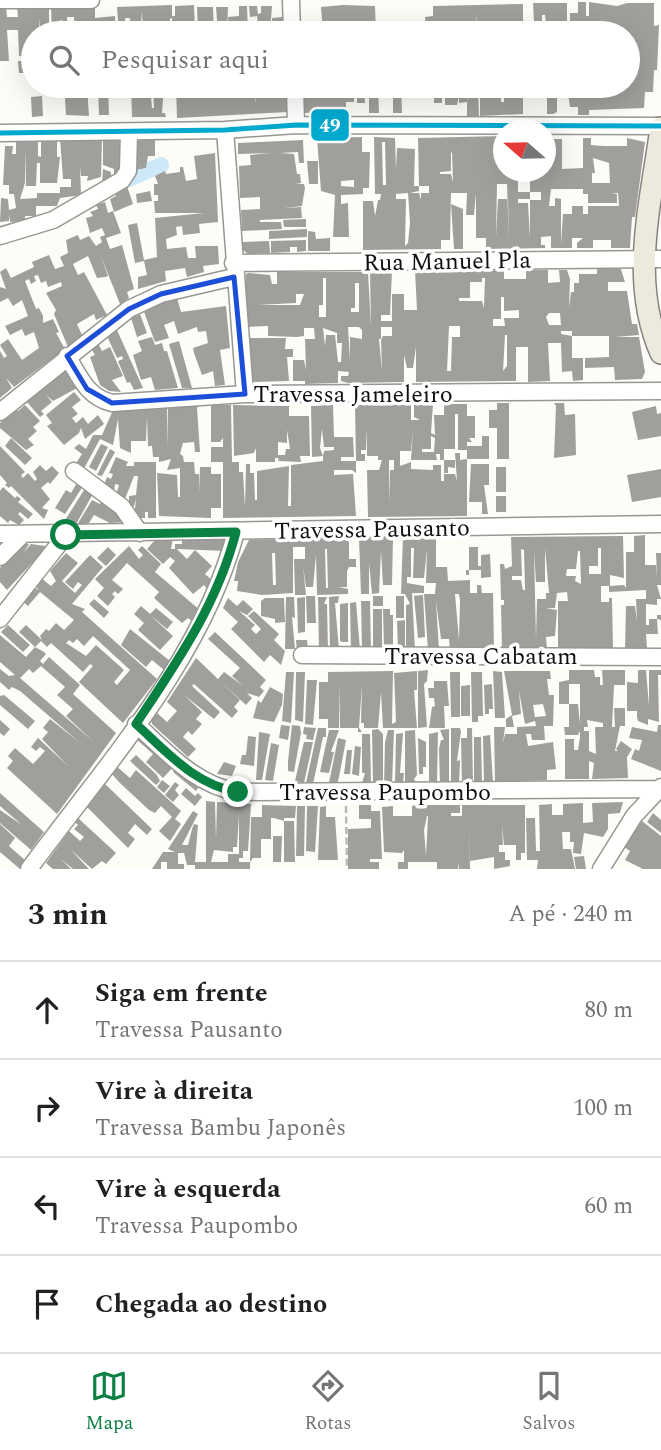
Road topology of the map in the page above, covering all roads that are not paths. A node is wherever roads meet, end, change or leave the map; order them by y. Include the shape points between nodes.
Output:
1 (0, 0) edge
2 (90, 0) edge
3 (291, 0) edge
4 (56, 1) edge
5 (292, 21) edge
6 (295, 98) edge
7 (296, 125) junction
8 (661, 127) edge
9 (225, 130) junction
10 (129, 132) junction
11 (0, 133) edge
12 (0, 236) edge
13 (652, 259) edge
14 (234, 270) junction
15 (661, 353) edge
16 (67, 356) junction
17 (661, 391) edge
18 (245, 394) junction
19 (0, 412) edge
20 (74, 471) dead end
21 (661, 524) edge
22 (236, 532) junction
23 (139, 533) junction
24 (0, 534) edge
25 (23, 534) junction
26 (66, 535) junction
27 (0, 557) edge
28 (0, 619) edge
29 (302, 655) dead end
30 (661, 657) edge
31 (136, 724) junction
32 (660, 788) edge
33 (29, 869) edge
34 (601, 869) edge

1 - 4 street
2 - 4 street
3 - 5 street
6 - 7 street
7 - 8 street
7 - 9 street
8 - 13 main road
9 - 10 street
9 - 14 street
10 - 11 street
10 - 12 street via 128,171 122,180 53,220
13 - 14 street, Rua Manuel Pla
13 - 15 main road via 646,302
14 - 16 street, Rua Manuel Pla via 144,301
14 - 18 street
16 - 18 street, Travessa Jameleiro via 87,388 103,401
16 - 19 street, Rua Manuel Pla
17 - 18 street, Travessa Jameleiro
20 - 23 street via 122,507
21 - 22 street, Travessa Pausanto
22 - 23 street, Travessa Pausanto
22 - 31 street via 216,595 202,622
23 - 26 street, Travessa Pausanto
24 - 25 street, Travessa Pausanto
25 - 26 street, Travessa Pausanto
25 - 27 street
26 - 28 street
29 - 30 street, Travessa Cabatam
31 - 32 street, Travessa Paupombo via 195,776 238,792
31 - 33 street
32 - 34 street via 634,816

